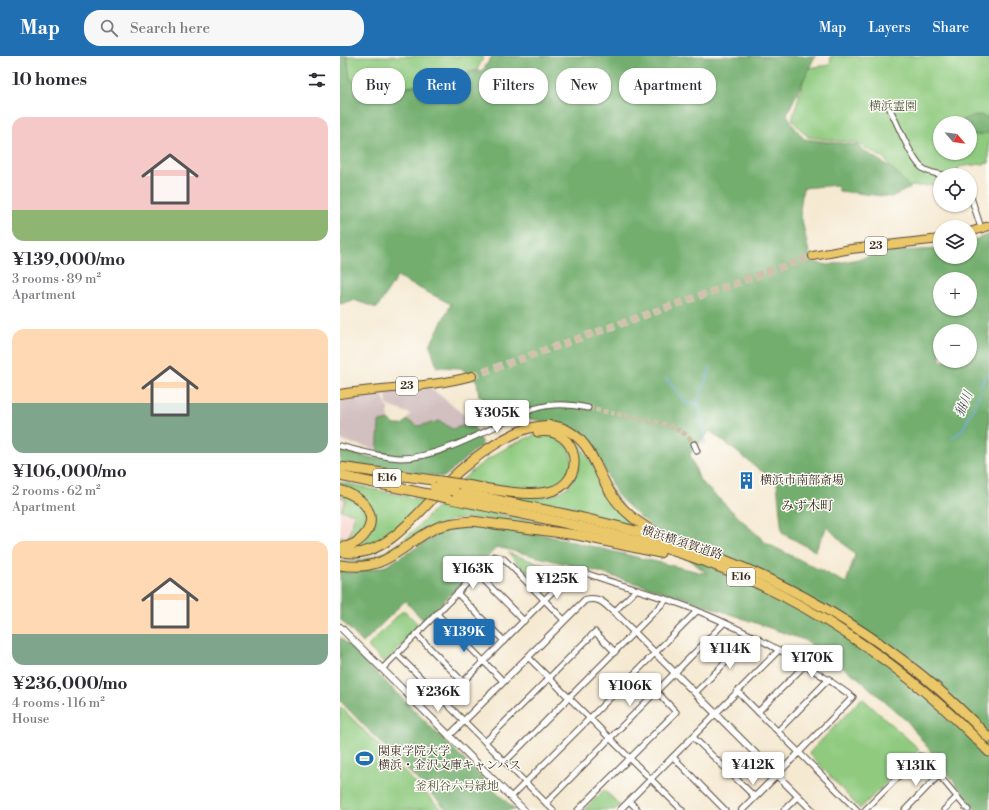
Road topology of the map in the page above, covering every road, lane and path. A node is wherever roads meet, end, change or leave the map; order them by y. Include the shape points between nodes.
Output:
1 (887, 103) dead end
2 (933, 174) edge
3 (977, 209) edge
4 (985, 227) edge
5 (933, 240) edge
6 (813, 256) tunnel mouth
7 (472, 376) tunnel mouth
8 (340, 394) edge
9 (588, 408) tunnel mouth
10 (694, 444) tunnel mouth
11 (340, 446) edge
12 (697, 451) dead end
13 (340, 467) edge
14 (340, 476) edge
15 (457, 487) junction
16 (434, 488) junction
17 (340, 490) edge
18 (680, 544) junction
19 (340, 548) edge
20 (340, 551) edge
21 (340, 558) edge
22 (340, 565) edge
23 (478, 574) junction
24 (636, 590) junction
25 (458, 594) junction
26 (781, 597) junction
27 (545, 600) junction
28 (666, 600) junction
29 (697, 611) junction
30 (614, 612) junction
31 (437, 614) junction
32 (564, 620) junction
33 (524, 621) junction
34 (724, 624) junction
35 (340, 627) edge
36 (634, 633) junction
37 (417, 635) junction
38 (752, 636) junction
39 (504, 640) junction
40 (779, 650) junction
41 (615, 652) junction
42 (654, 653) junction
43 (398, 655) junction
44 (528, 657) junction
45 (484, 661) junction
46 (805, 665) junction
47 (382, 670) junction
48 (675, 673) junction
49 (549, 678) junction
50 (829, 680) junction
51 (503, 681) junction
52 (463, 682) junction
53 (737, 691) junction
54 (657, 692) junction
55 (696, 692) junction
56 (569, 698) junction
57 (444, 701) junction
58 (758, 712) junction
59 (715, 714) junction
60 (590, 719) junction
61 (464, 721) junction
62 (778, 731) junction
63 (449, 736) junction
64 (693, 736) junction
65 (989, 738) edge
66 (610, 739) junction
67 (485, 742) junction
68 (799, 752) junction
69 (989, 752) edge
70 (672, 757) junction
71 (630, 759) junction
72 (505, 762) junction
73 (777, 775) junction
74 (939, 775) junction
75 (651, 779) junction
76 (526, 783) junction
77 (798, 796) junction
78 (511, 797) junction
79 (754, 797) junction
80 (957, 797) junction
81 (629, 801) junction
82 (546, 803) junction
83 (524, 810) edge
84 (553, 810) edge
85 (578, 810) edge
86 (620, 810) edge
87 (638, 810) edge
88 (682, 810) edge
89 (725, 810) edge
90 (742, 810) edge
91 (784, 810) edge
92 (812, 810) edge
93 (857, 810) edge
94 (865, 810) edge
95 (905, 810) edge
96 (944, 810) edge
97 (968, 810) edge

1 - 2 street via 915,158 922,168
3 - 4 street
5 - 6 main road, 23 via 851,248
7 - 8 main road, 23 via 429,385
9 - 11 street via 558,404 533,409 437,452 419,456 400,458
10 - 12 street
13 - 16 highway, 横浜横須賀道路 / E16
14 - 16 highway, 横浜横須賀道路 / E16
15 - 16 highway, 横浜横須賀道路 / E16, bridge
15 - 18 highway, 横浜横須賀道路 / E16
15 - 21 highway via 520,493 549,492 566,482 574,468 575,457 569,444 551,432 536,432 513,440 468,469 396,542 368,556
16 - 26 highway, 横浜横須賀道路 / E16, bridge via 447,498 617,535 689,556
17 - 19 highway via 353,495 365,505 370,523 360,541
18 - 20 highway via 646,528 626,511 609,491 596,462 583,442 569,431 550,425 526,429 477,455 445,484 403,529 386,542 359,552
18 - 65 highway, 横浜横須賀道路 / E16 via 777,584 862,632 920,674
22 - 26 highway via 362,566 383,562 438,528 459,522 485,522 578,535 676,557
23 - 25 street
23 - 27 street via 494,556 500,556
23 - 33 street
24 - 27 street via 578,573 565,579
24 - 28 street
24 - 30 street
25 - 31 street
25 - 39 street
26 - 69 highway, 横浜横須賀道路 / E16 via 876,654 928,694
27 - 32 street
27 - 33 street
28 - 29 street
28 - 36 street
29 - 34 street
29 - 42 street
30 - 32 street via 600,600 590,598
30 - 36 street
31 - 37 street
31 - 45 street
32 - 44 street
33 - 39 street
34 - 38 street
34 - 48 street
35 - 47 street
36 - 41 street
36 - 42 street
37 - 43 street
37 - 52 street
38 - 40 street
38 - 55 street
39 - 45 street
40 - 46 street
40 - 53 street
41 - 49 street via 595,632
41 - 56 street
42 - 48 street
42 - 60 street
43 - 47 street
43 - 57 street
44 - 49 street
44 - 51 street
45 - 51 street
45 - 52 street
46 - 50 street
46 - 58 street
47 - 63 street
48 - 54 street
48 - 55 street
49 - 56 street
49 - 67 street
50 - 62 street
50 - 68 street via 853,697
51 - 61 street
52 - 57 street
53 - 58 street
53 - 59 street
54 - 66 street
54 - 71 street via 676,712
55 - 59 street
56 - 60 street
56 - 72 street
57 - 61 street
58 - 62 street
59 - 64 street
59 - 73 street
60 - 66 street
60 - 76 street
61 - 63 street
61 - 67 street
62 - 68 street
63 - 78 street
64 - 70 street
64 - 79 street
66 - 71 street
66 - 82 street
67 - 72 street
68 - 73 street
68 - 93 street
70 - 75 street
70 - 89 street
71 - 75 street
71 - 85 street
72 - 76 street
73 - 77 street
73 - 79 street
74 - 80 street
74 - 94 street via 924,757 919,756
74 - 95 street
75 - 81 street
75 - 88 street
76 - 78 street
76 - 82 street
77 - 91 street
77 - 92 street
78 - 83 street
79 - 90 street
80 - 96 street
80 - 97 street
81 - 86 street
81 - 87 street
82 - 84 street

